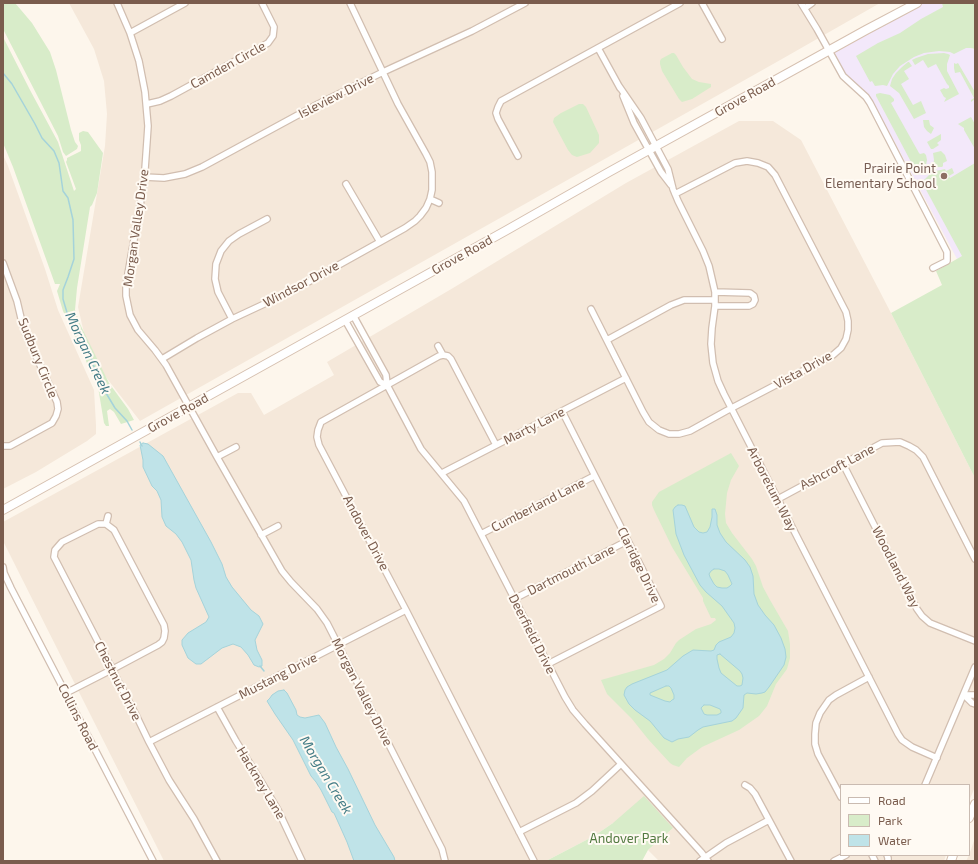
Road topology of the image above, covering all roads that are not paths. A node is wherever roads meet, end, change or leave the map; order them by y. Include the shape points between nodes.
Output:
1 (117, 3) edge
2 (185, 3) edge
3 (262, 3) edge
4 (350, 3) edge
5 (525, 3) edge
6 (680, 3) edge
7 (702, 3) edge
8 (812, 3) edge
9 (917, 3) edge
10 (803, 6) edge
11 (130, 33) junction
12 (722, 39) dead end
13 (598, 48) junction
14 (829, 51) junction
15 (383, 72) junction
16 (147, 104) junction
17 (653, 148) junction
18 (518, 156) dead end
19 (144, 177) junction
20 (346, 184) dead end
21 (674, 192) junction
22 (430, 199) junction
23 (439, 203) dead end
24 (267, 219) dead end
25 (380, 242) junction
26 (3, 263) edge
27 (933, 268) dead end
28 (715, 292) junction
29 (715, 300) junction
30 (715, 306) junction
31 (591, 309) dead end
32 (353, 315) junction
33 (232, 319) junction
34 (345, 320) junction
35 (607, 340) junction
36 (438, 346) dead end
37 (443, 355) junction
38 (162, 359) junction
39 (626, 378) junction
40 (387, 385) junction
41 (188, 407) junction
42 (731, 409) junction
43 (562, 412) junction
44 (496, 445) junction
45 (3, 446) edge
46 (236, 447) dead end
47 (216, 457) junction
48 (843, 464) junction
49 (442, 473) junction
50 (594, 476) junction
51 (778, 499) junction
52 (4, 509) edge
53 (108, 516) dead end
54 (106, 524) junction
55 (278, 526) dead end
56 (481, 534) junction
57 (261, 535) junction
58 (627, 541) junction
59 (975, 559) edge
60 (3, 571) edge
61 (514, 599) junction
62 (406, 610) junction
63 (975, 641) edge
64 (338, 645) junction
65 (548, 664) junction
66 (975, 667) edge
67 (112, 669) junction
68 (869, 677) junction
69 (66, 693) junction
70 (964, 694) junction
71 (975, 695) edge
72 (975, 704) edge
73 (217, 707) junction
74 (149, 742) junction
75 (937, 758) junction
76 (621, 764) junction
77 (926, 784) edge
78 (745, 785) dead end
79 (840, 795) edge
80 (975, 804) edge
81 (970, 816) edge
82 (769, 820) junction
83 (519, 832) junction
84 (844, 856) edge
85 (704, 860) edge
86 (153, 861) edge
87 (217, 861) edge
88 (302, 861) edge
89 (445, 861) edge
90 (534, 861) edge
91 (791, 861) edge
92 (834, 861) edge

1 - 11 street, Morgan Valley Drive
2 - 11 street
3 - 16 street, Camden Circle via 274,27 273,36 268,43 171,96
4 - 15 street, Windsor Drive
5 - 15 street, Isleview Drive via 472,31
6 - 13 street
7 - 12 street
8 - 10 street
9 - 14 street, Grove Road
10 - 14 street
11 - 16 street, Morgan Valley Drive via 143,77
13 - 17 street, Arboretum Way via 619,86 634,123
13 - 18 street via 501,101 496,113
14 - 17 street, Grove Road
14 - 27 street via 843,76 870,103 947,252 947,261
15 - 19 street, Isleview Drive via 202,167 178,176
15 - 22 street, Windsor Drive via 430,162
16 - 19 street, Morgan Valley Drive
17 - 21 street, Arboretum Way via 661,172
17 - 32 street, Grove Road
19 - 38 street, Morgan Valley Drive via 126,296 134,323
20 - 25 street
21 - 28 street, Arboretum Way via 703,251
21 - 42 street, Vista Drive via 735,163 747,161 768,167 846,312 848,330 841,348
22 - 23 street
22 - 25 street, Windsor Drive via 414,222
24 - 33 street via 229,241 221,251 216,264 215,279 218,292
25 - 33 street, Windsor Drive via 292,291
26 - 45 street, Sudbury Circle via 21,319 58,409 52,423 10,446
28 - 29 street, Arboretum Way
28 - 30 street via 750,293 755,300 749,306
29 - 30 street, Arboretum Way
29 - 35 street via 684,300
30 - 42 street, Arboretum Way via 712,363
31 - 35 street, Vista Drive
32 - 34 street, Grove Road
32 - 40 street via 386,375
33 - 38 street, Windsor Drive
34 - 40 street via 380,382
34 - 41 street, Grove Road
35 - 39 street, Vista Drive
36 - 37 street
37 - 40 street, Andover Drive
37 - 44 street via 451,359
38 - 41 street, Morgan Valley Drive
39 - 42 street, Vista Drive via 649,422 669,434 690,431
39 - 43 street, Marty Lane
40 - 49 street, Deerfield Drive via 421,449
40 - 62 street, Andover Drive via 321,422 317,437
41 - 47 street, Morgan Valley Drive
41 - 52 street, Grove Road
42 - 51 street, Arboretum Way
43 - 44 street, Marty Lane
43 - 50 street, Claridge Drive
44 - 49 street, Marty Lane
46 - 47 street
47 - 57 street, Morgan Valley Drive
48 - 51 street, Ashcroft Lane
48 - 59 street, Ashcroft Lane via 882,443 900,442 916,450 923,457
48 - 63 street, Woodland Way via 916,609 930,622
49 - 56 street, Deerfield Drive via 464,501
50 - 56 street, Cumberland Lane
50 - 58 street, Claridge Drive
51 - 68 street, Arboretum Way
53 - 54 street
54 - 67 street via 114,530 165,631 164,638 158,645
54 - 67 street, Chestnut Drive via 98,524 62,542 55,550 54,557
55 - 57 street
56 - 61 street, Deerfield Drive
57 - 64 street, Morgan Valley Drive via 282,571 322,615
58 - 61 street, Dartmouth Lane
58 - 65 street, Claridge Drive via 661,606
60 - 69 street, Collins Road
61 - 65 street, Deerfield Drive
62 - 64 street, Mustang Drive
62 - 83 street, Andover Drive
64 - 73 street, Mustang Drive
64 - 89 street, Morgan Valley Drive via 442,849
65 - 76 street, Deerfield Drive via 573,710
66 - 70 street
67 - 69 street
67 - 74 street, Chestnut Drive
68 - 75 street, Arboretum Way via 902,740
68 - 79 street via 828,700 816,723 815,744 818,754
69 - 86 street, Collins Road
70 - 71 street
70 - 72 street
70 - 75 street
73 - 74 street, Mustang Drive
73 - 88 street, Hackney Lane via 276,806
74 - 87 street, Chestnut Drive
75 - 77 street
76 - 83 street via 576,802
76 - 85 street, Deerfield Drive
78 - 82 street via 755,794
80 - 81 street
82 - 85 street via 726,843
82 - 91 street
83 - 90 street, Andover Drive
84 - 92 street

